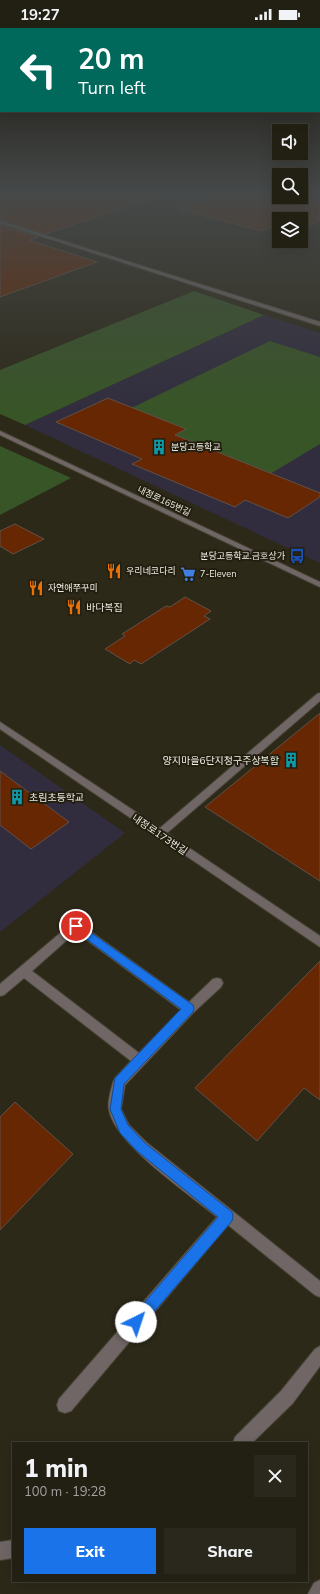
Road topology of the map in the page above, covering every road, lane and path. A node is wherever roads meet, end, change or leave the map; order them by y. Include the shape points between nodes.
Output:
1 (135, 265) edge
2 (314, 317) dead end
3 (308, 320) junction
4 (320, 324) edge
5 (0, 433) edge
6 (320, 585) edge
7 (320, 696) edge
8 (0, 725) edge
9 (160, 834) junction
10 (320, 942) edge
11 (24, 971) junction
12 (217, 983) dead end
13 (0, 991) edge
14 (189, 1009) junction
15 (140, 1060) junction
16 (227, 1216) junction
17 (320, 1290) edge
18 (320, 1354) edge
19 (65, 1405) dead end
20 (242, 1442) edge
21 (12, 1549) edge
22 (0, 1551) edge
23 (320, 1589) edge
24 (317, 1594) edge

1 - 3 street
2 - 3 street
3 - 4 street
5 - 6 street, 내정로165번길
7 - 9 street
8 - 9 street, 내정로173번길
9 - 10 street, 내정로173번길
11 - 13 street
11 - 14 street via 76,926
11 - 15 street
12 - 14 street
14 - 15 street
15 - 16 street via 119,1082 115,1109 124,1129 141,1147
16 - 17 street
16 - 19 street
18 - 20 street via 287,1396
21 - 22 street
23 - 24 street

